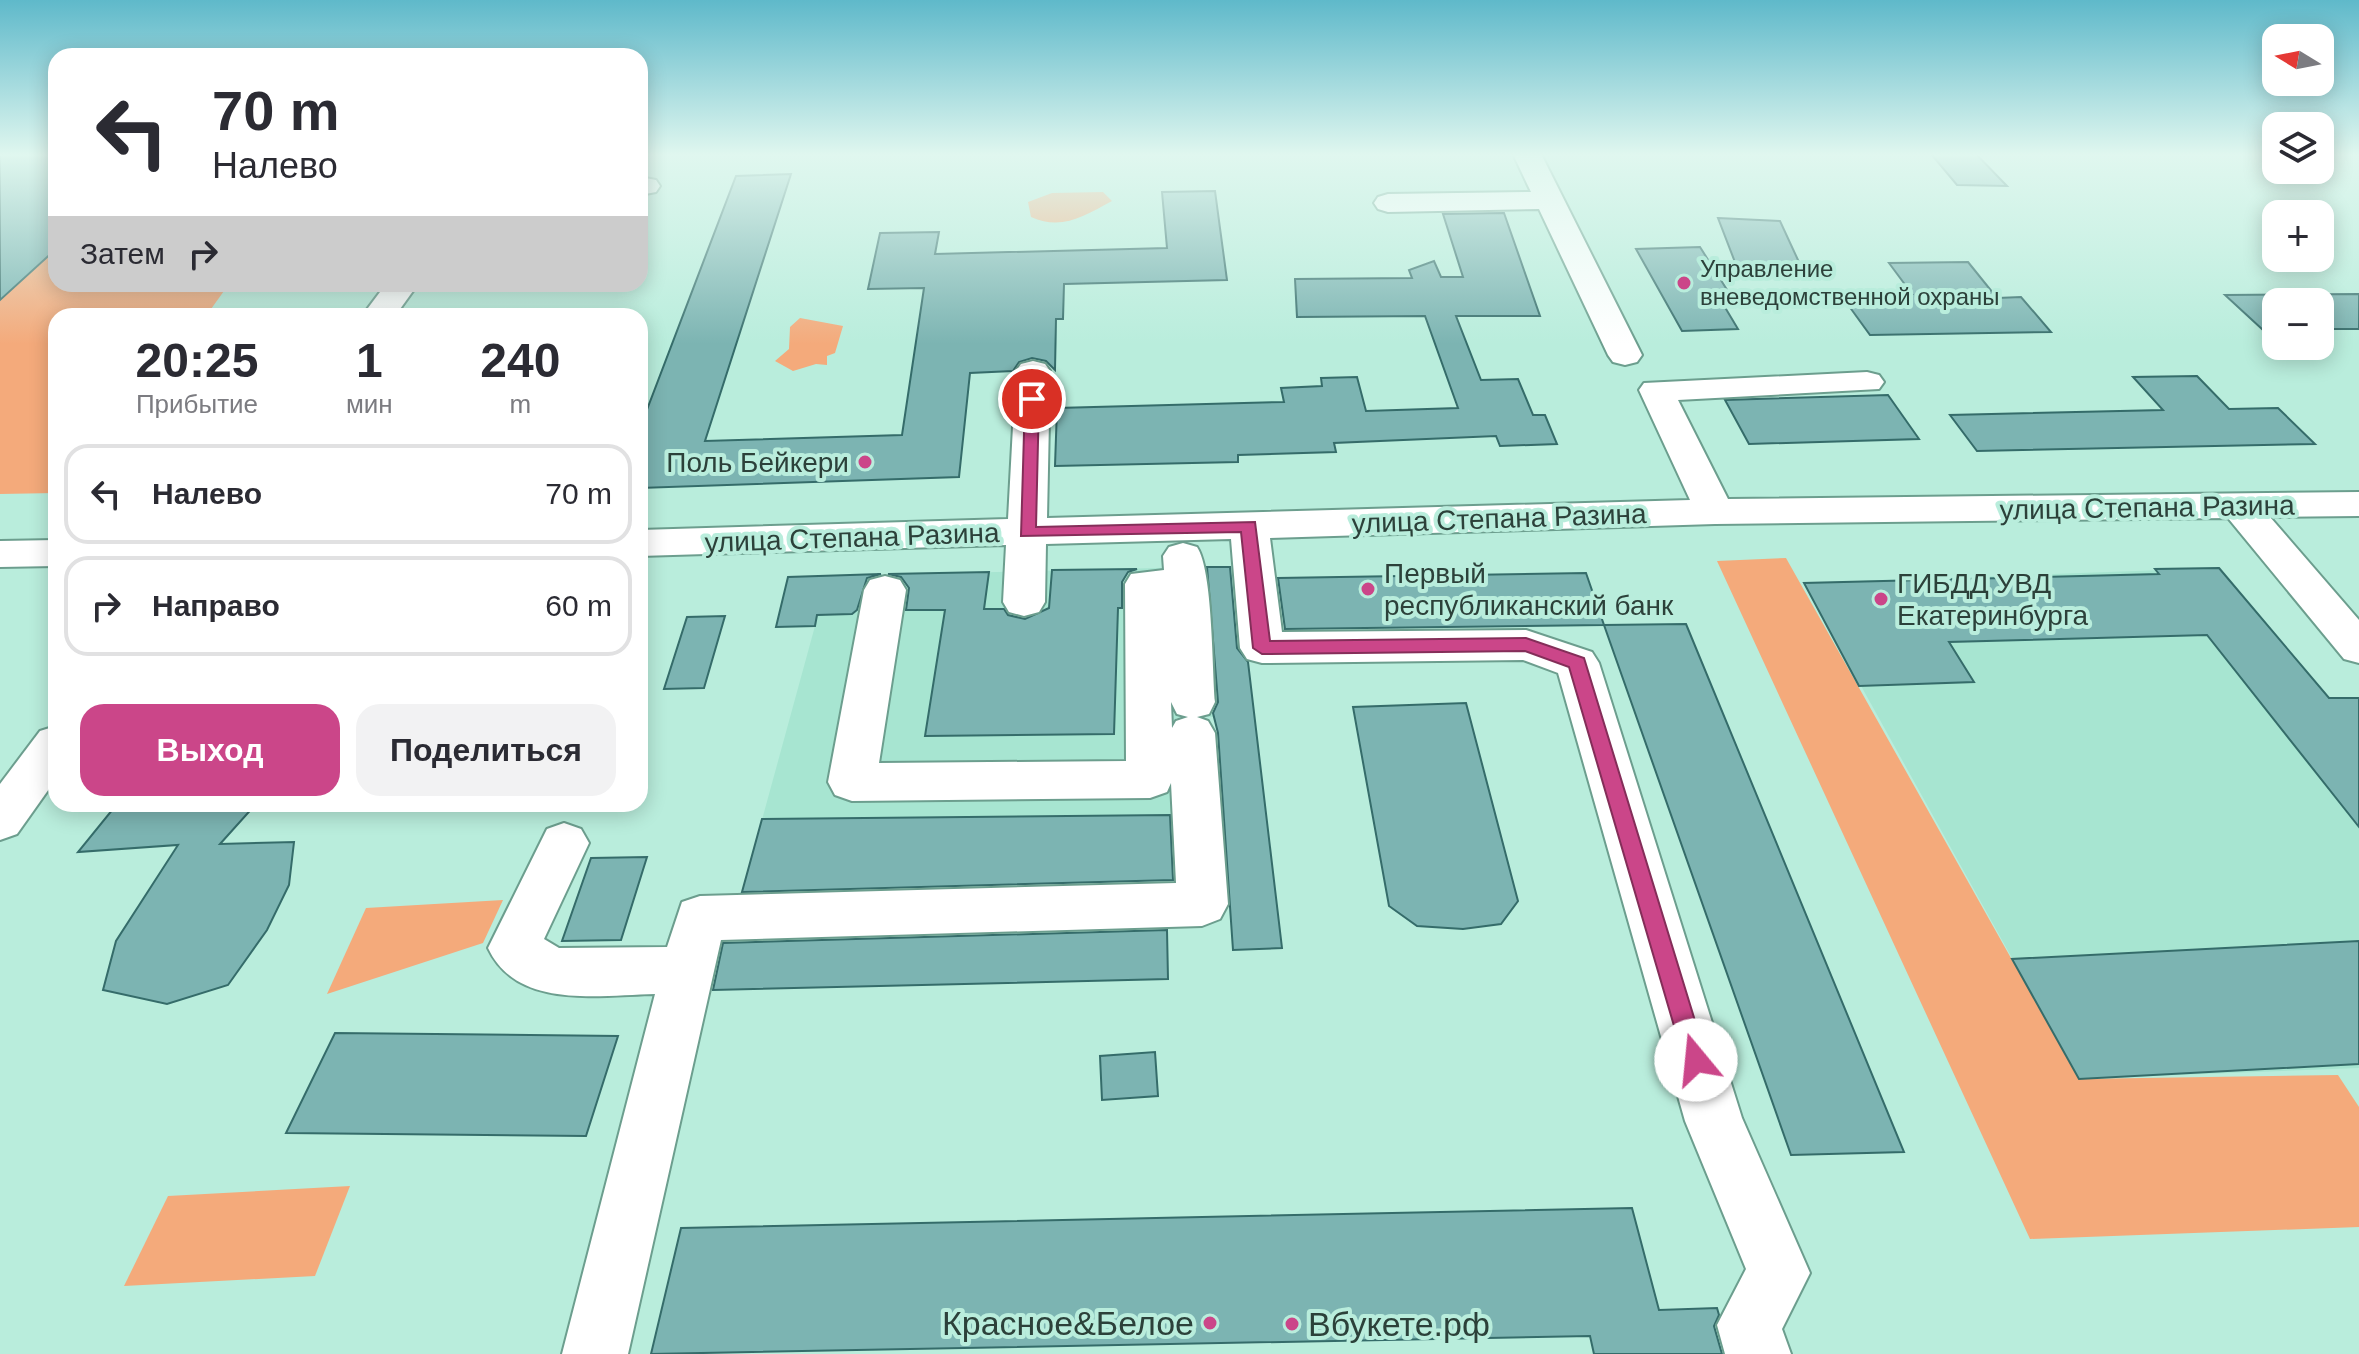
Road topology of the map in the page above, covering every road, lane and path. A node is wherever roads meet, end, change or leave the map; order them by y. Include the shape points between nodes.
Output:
1 (1557, 217) edge
2 (1625, 355) dead end
3 (1033, 371) dead end
4 (1867, 382) dead end
5 (2359, 504) edge
6 (2239, 506) junction
7 (1715, 512) junction
8 (1249, 526) junction
9 (1177, 530) junction
10 (1027, 532) junction
11 (648, 543) edge
12 (48, 553) edge
13 (0, 554) edge
14 (1187, 583) junction
15 (885, 590) dead end
16 (1024, 602) dead end
17 (2359, 648) edge
18 (48, 755) edge
19 (0, 820) edge
20 (564, 843) dead end
21 (687, 970) junction
22 (595, 1354) edge
23 (1758, 1354) edge

1 - 2 street
3 - 10 street
4 - 7 street via 1656,390
5 - 6 street, улица Степана Разина
6 - 7 street, улица Степана Разина
6 - 17 street
7 - 8 street, улица Степана Разина
8 - 9 street, улица Степана Разина
8 - 23 street via 1262,648 1526,645 1577,663 1714,1121 1779,1273 1749,1325
9 - 10 street, улица Степана Разина
9 - 14 street
10 - 11 street, улица Степана Разина
10 - 16 street
12 - 13 street
14 - 15 street via 1146,584 1150,779 852,782
14 - 21 street via 1202,904 700,918
18 - 19 street
20 - 21 street via 514,948 552,972
21 - 22 street

